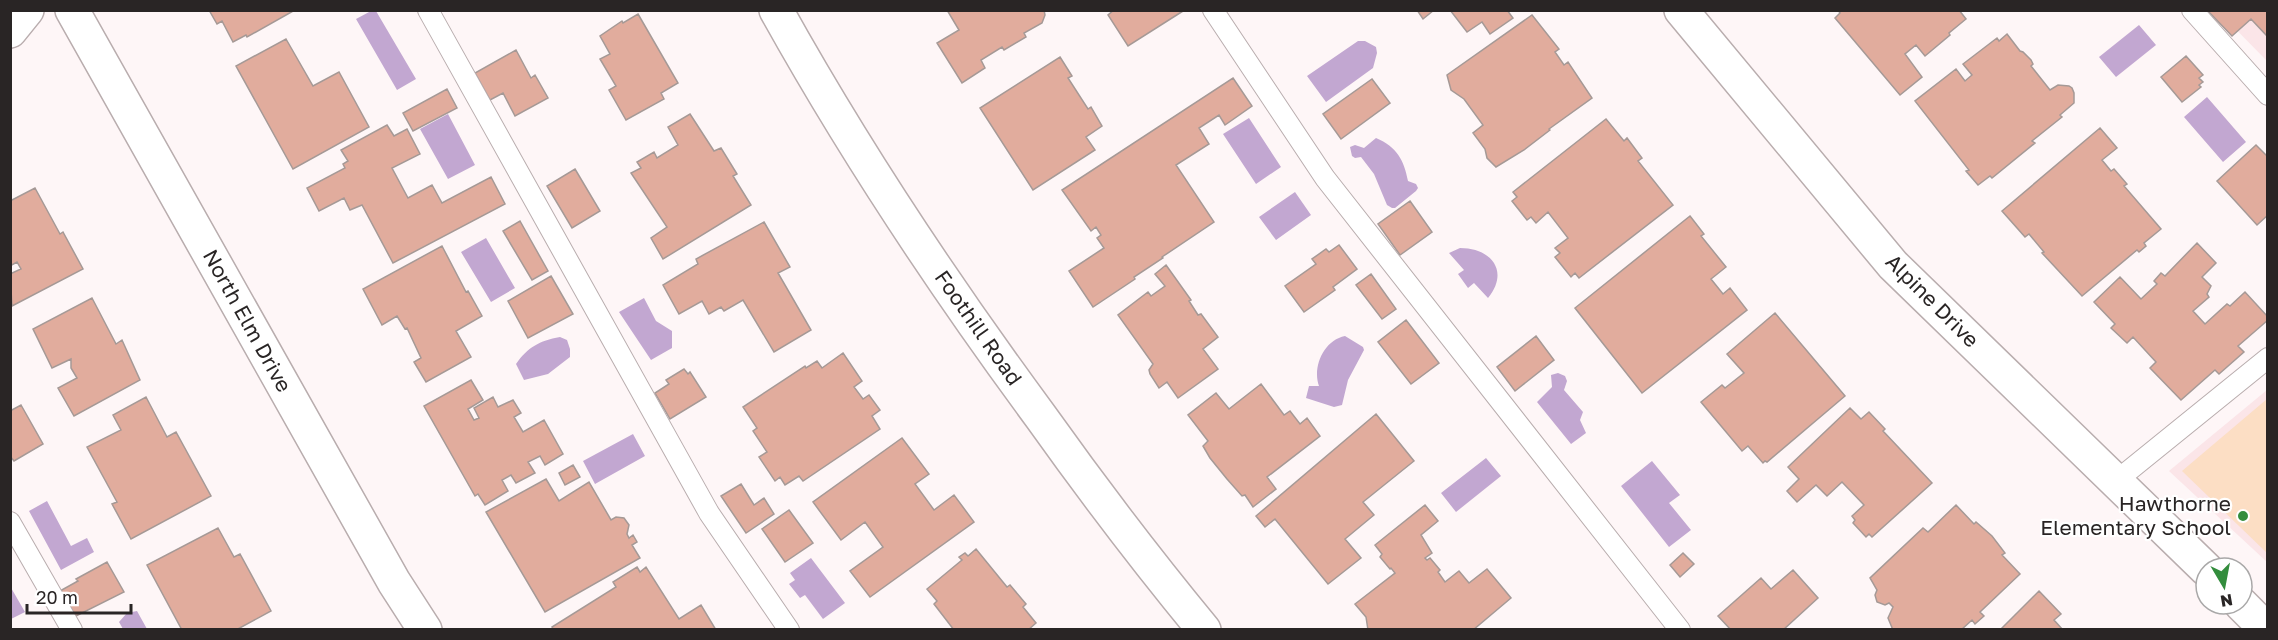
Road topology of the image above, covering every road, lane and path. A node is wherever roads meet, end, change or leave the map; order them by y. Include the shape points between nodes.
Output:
1 (27, 10) edge
2 (72, 10) edge
3 (428, 10) edge
4 (776, 10) edge
5 (1213, 10) edge
6 (1681, 10) edge
7 (2192, 10) edge
8 (10, 32) edge
9 (2268, 94) edge
10 (2268, 358) edge
11 (2116, 481) junction
12 (10, 522) edge
13 (2194, 557) edge
14 (2253, 616) edge
15 (72, 630) edge
16 (425, 630) edge
17 (789, 630) edge
18 (1204, 630) edge
19 (1680, 630) edge
20 (2267, 630) edge

1 - 8 street
2 - 16 street, North Elm Drive via 394,582
3 - 17 lane via 709,513
4 - 18 street, Foothill Road via 862,156 944,281 1087,481
5 - 19 lane via 1325,178
6 - 11 street, Alpine Drive via 1893,265
7 - 9 lane
10 - 11 lane
11 - 13 street, Alpine Drive
12 - 15 lane
14 - 20 street

